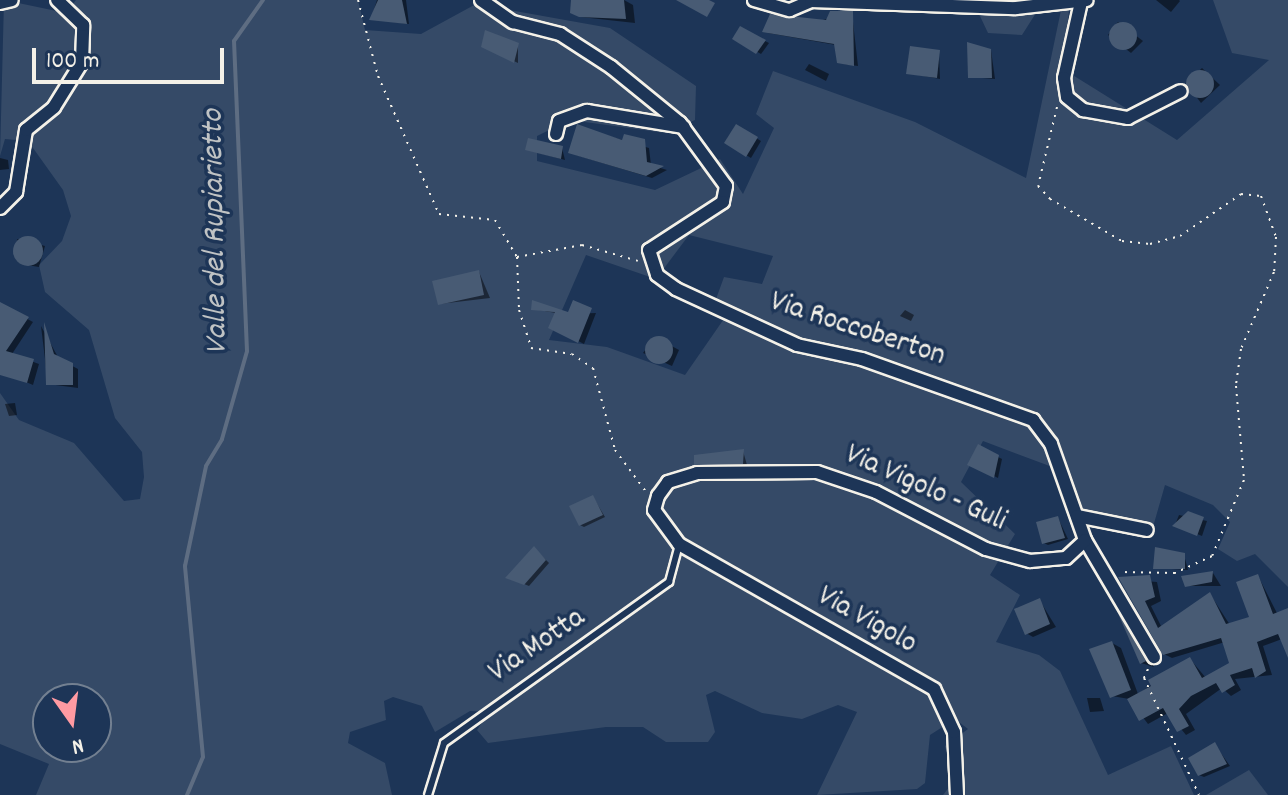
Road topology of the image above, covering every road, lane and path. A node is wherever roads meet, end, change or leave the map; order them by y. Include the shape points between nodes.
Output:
1 (12, 0) edge
2 (57, 0) edge
3 (358, 0) edge
4 (481, 0) edge
5 (754, 0) edge
6 (1084, 1) edge
7 (0, 3) edge
8 (1064, 78) junction
9 (1181, 91) dead end
10 (684, 127) junction
11 (556, 134) dead end
12 (0, 208) edge
13 (517, 257) junction
14 (647, 258) junction
15 (656, 505) junction
16 (1077, 516) junction
17 (1147, 530) dead end
18 (1085, 540) junction
19 (679, 544) junction
20 (1108, 573) junction
21 (1154, 657) joint
22 (428, 795) edge
23 (957, 795) edge
24 (1199, 795) edge

1 - 7 street
2 - 12 street via 83,25 82,62 54,107 26,130 16,192
3 - 13 path via 378,76 439,214 495,220
4 - 10 street via 513,22 560,34
5 - 6 street via 790,10 811,1 1016,8
6 - 8 street
8 - 9 street via 1067,97 1106,117 1128,118
8 - 20 path via 1038,186 1050,199 1122,241 1150,244 1180,236 1241,194 1261,196 1276,237 1274,272 1241,349 1236,386 1244,480 1212,556 1175,573
10 - 11 street via 587,111 559,121
10 - 14 street via 726,186 723,202 660,238
13 - 14 path via 582,245 633,262
13 - 15 path via 519,310 531,348 572,354 593,368 615,450
14 - 16 street, Via Roccoberton via 676,289 797,345 862,359 1033,420 1051,444
15 - 18 street, Via Vigolo - Guli via 668,482 697,473 817,472 1016,557 1066,558
15 - 19 street
16 - 17 street
16 - 18 street, Via Roccoberton
18 - 20 street, Via Roccoberton
19 - 22 lane, Via Motta via 669,582 444,743
19 - 23 street, Via Vigolo via 934,689 954,732
20 - 21 street, Via Roccoberton
21 - 24 path via 1144,678

